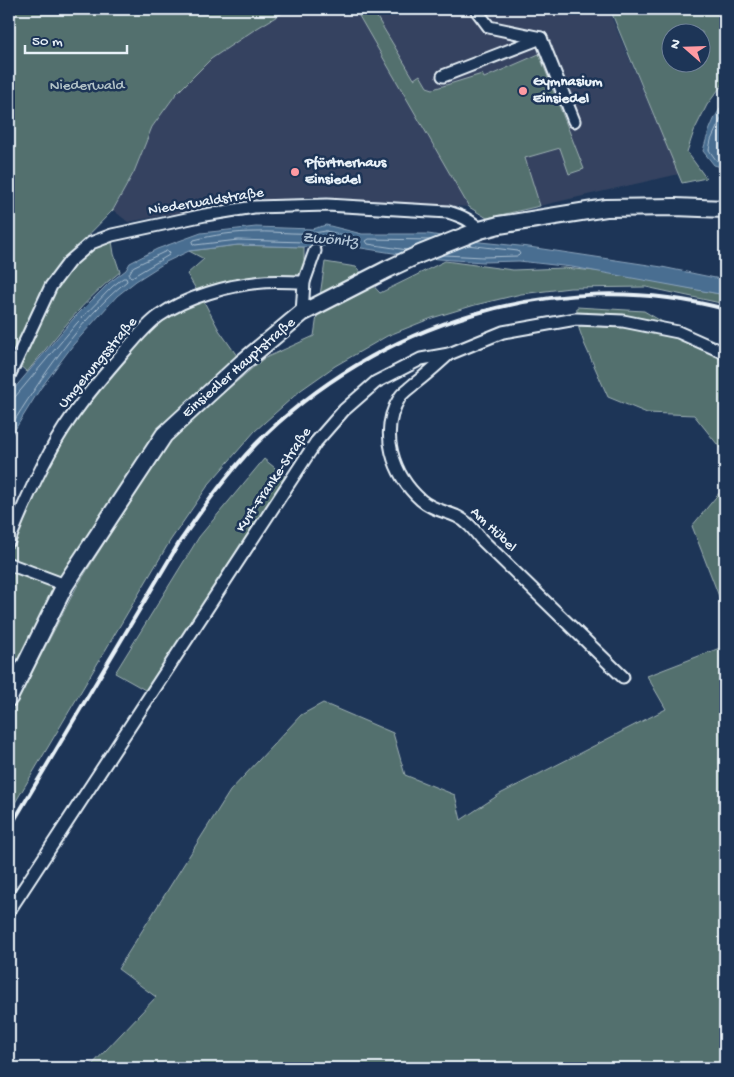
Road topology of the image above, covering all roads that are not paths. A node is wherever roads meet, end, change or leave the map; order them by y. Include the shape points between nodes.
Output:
1 (477, 11) dead end
2 (541, 38) junction
3 (443, 76) dead end
4 (574, 121) dead end
5 (725, 209) edge
6 (480, 230) junction
7 (315, 251) dead end
8 (304, 282) junction
9 (302, 313) junction
10 (449, 354) junction
11 (725, 354) edge
12 (9, 376) edge
13 (9, 541) edge
14 (9, 564) edge
15 (65, 584) junction
16 (623, 677) dead end
17 (9, 698) edge
18 (9, 911) edge

1 - 2 street via 489,27
2 - 3 street
2 - 4 street
5 - 6 main road, Einsiedler Hauptstraße via 606,208
6 - 9 main road, Einsiedler Hauptstraße via 388,268
6 - 12 street, Niederwaldstraße via 474,223 448,212 327,205 254,207 112,235 91,243 69,262 51,286
7 - 8 street
8 - 9 street
8 - 13 street, Umgehungsstraße via 263,282 216,291 158,316 111,367 50,450
9 - 15 main road, Einsiedler Hauptstraße via 242,362 164,435
10 - 11 street, Kurt-Franke-Straße via 503,332 576,320 623,321 678,332
10 - 16 street, Am Hübel via 400,396 388,438 399,474 422,501 458,516 471,526
10 - 18 street, Kurt-Franke-Straße via 421,359 376,382 344,410 316,442
14 - 15 street
15 - 17 main road, Einsiedler Hauptstraße

